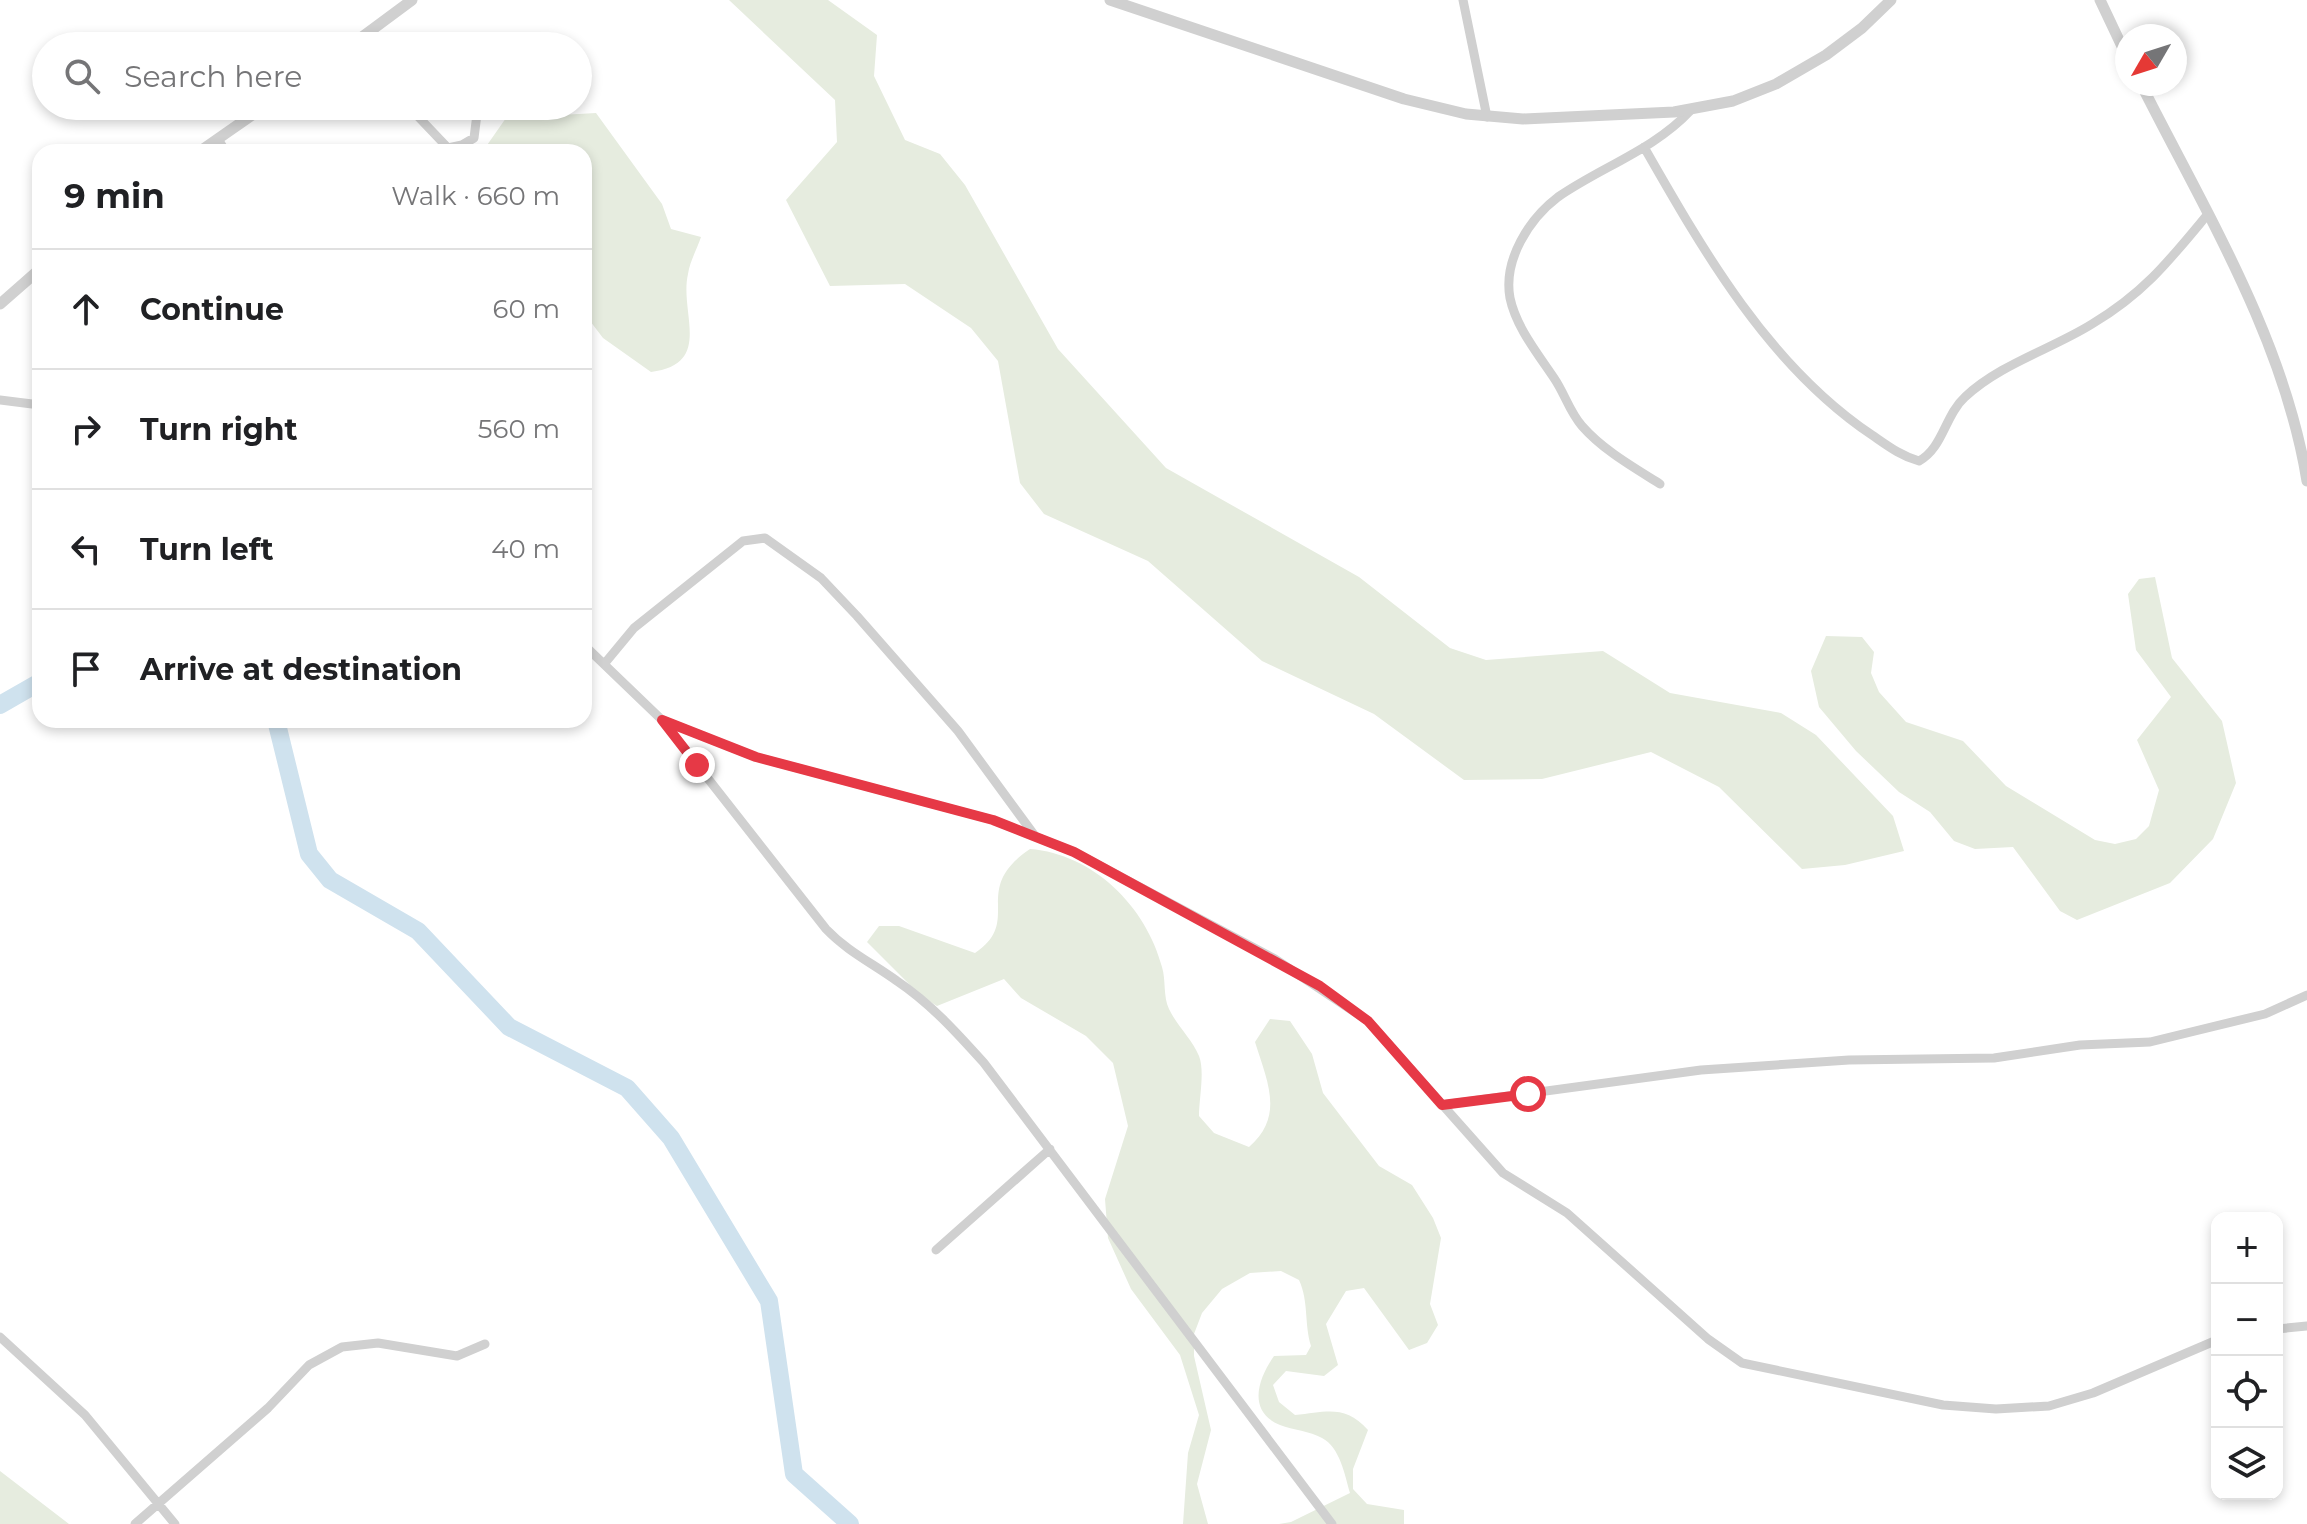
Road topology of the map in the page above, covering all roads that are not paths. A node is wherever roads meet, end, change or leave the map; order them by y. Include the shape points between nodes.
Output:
1 (412, 0) edge
2 (1110, 0) edge
3 (1463, 0) edge
4 (1891, 0) edge
5 (2100, 0) edge
6 (371, 32) edge
7 (2115, 32) edge
8 (2147, 96) edge
9 (1691, 110) junction
10 (1487, 117) junction
11 (245, 120) edge
12 (421, 120) edge
13 (476, 120) edge
14 (218, 139) junction
15 (211, 144) edge
16 (221, 144) edge
17 (444, 144) edge
18 (464, 144) edge
19 (1644, 147) junction
20 (2207, 215) junction
21 (32, 276) edge
22 (0, 304) edge
23 (0, 400) edge
24 (32, 404) edge
25 (2307, 481) edge
26 (1660, 484) dead end
27 (592, 652) edge
28 (605, 663) junction
29 (662, 720) junction
30 (1037, 838) junction
31 (2307, 995) edge
32 (1442, 1105) junction
33 (1050, 1149) junction
34 (936, 1250) dead end
35 (2307, 1326) edge
36 (2283, 1328) edge
37 (0, 1337) edge
38 (2211, 1343) edge
39 (485, 1344) dead end
40 (158, 1505) junction
41 (135, 1524) edge
42 (175, 1524) edge
43 (1332, 1524) edge

1 - 6 street
2 - 10 street via 1370,89
3 - 10 street
4 - 9 street via 1837,47 1776,84
5 - 7 street
8 - 20 street
9 - 10 street via 1581,118
9 - 19 street
11 - 14 street
12 - 17 street
13 - 18 street via 474,138
14 - 15 street
14 - 16 street
19 - 20 street via 1716,269 1805,381 1845,418 1903,457 1919,461 1935,446 1964,397 2142,292
19 - 26 street via 1558,198 1534,220 1520,241 1510,298 1526,337 1582,427
20 - 25 street via 2279,367
21 - 22 street
23 - 24 street
27 - 28 street
28 - 29 street
28 - 30 street via 634,628 743,541 765,538 821,578 857,616 958,731
29 - 30 street via 756,757 993,820
29 - 33 street via 826,929 846,950 950,1023
30 - 32 street via 1074,852 1320,986 1368,1021
31 - 32 street via 2265,1014 2150,1042 2080,1045 1994,1058 1701,1070
32 - 38 street via 1503,1173 1567,1213 1742,1363 1943,1405 2009,1408 2049,1406 2093,1393
33 - 34 street
33 - 43 street
35 - 36 street
37 - 40 street via 85,1415
39 - 40 street via 457,1356 378,1343 342,1347 309,1365
40 - 41 street
40 - 42 street

